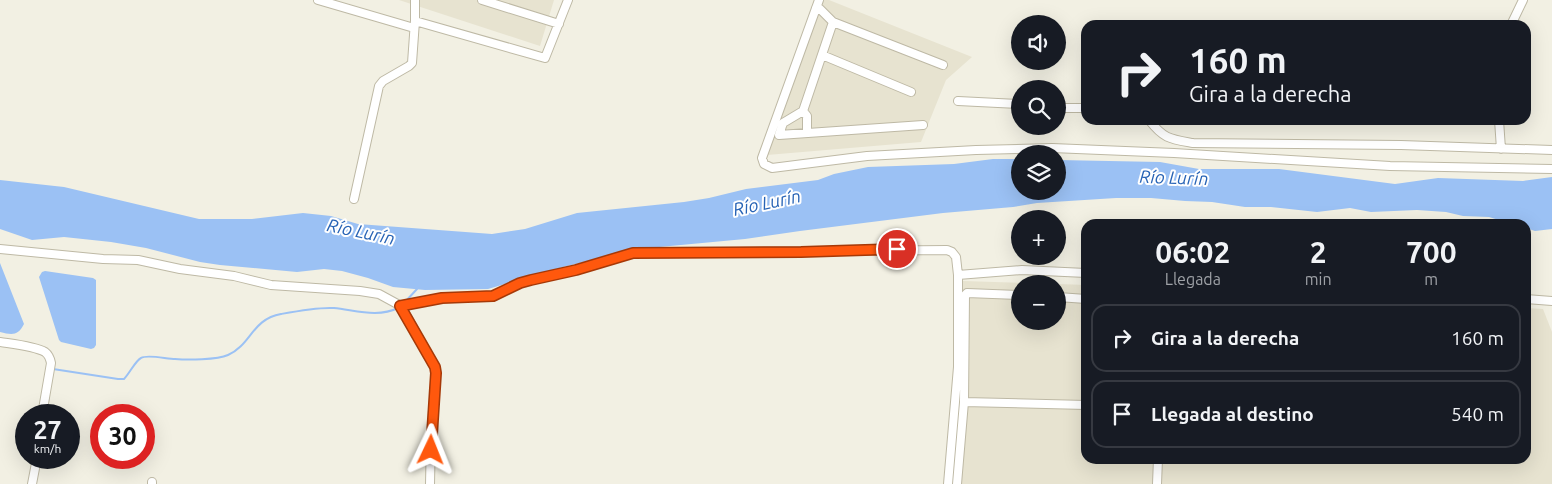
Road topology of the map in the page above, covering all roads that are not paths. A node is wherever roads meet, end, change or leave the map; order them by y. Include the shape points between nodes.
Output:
1 (318, 0) edge
2 (415, 0) edge
3 (482, 0) edge
4 (568, 0) edge
5 (1523, 0) edge
6 (818, 4) edge
7 (1513, 20) edge
8 (833, 22) junction
9 (415, 24) junction
10 (559, 24) junction
11 (822, 55) junction
12 (943, 65) dead end
13 (911, 92) dead end
14 (958, 100) dead end
15 (1011, 103) edge
16 (1066, 108) edge
17 (1081, 108) edge
18 (803, 111) junction
19 (923, 125) dead end
20 (1154, 125) edge
21 (1499, 125) edge
22 (807, 133) junction
23 (1501, 149) junction
24 (1552, 150) edge
25 (1552, 169) edge
26 (354, 198) dead end
27 (0, 248) edge
28 (1081, 273) edge
29 (958, 275) junction
30 (1011, 295) edge
31 (1066, 297) edge
32 (1081, 298) edge
33 (1531, 300) edge
34 (1551, 304) edge
35 (400, 306) junction
36 (0, 342) edge
37 (964, 402) junction
38 (44, 404) edge
39 (1081, 405) edge
40 (1158, 464) edge
41 (35, 469) edge
42 (32, 484) edge
43 (430, 484) edge
44 (948, 484) edge
45 (957, 484) edge
46 (1157, 484) edge

1 - 9 street
2 - 9 street
3 - 10 street
4 - 10 street
5 - 7 street
6 - 8 street
6 - 25 street via 762,158 764,164 772,168 867,156 1052,148 1390,166
8 - 11 street
8 - 12 street
9 - 10 street via 546,58
9 - 26 street via 411,65 380,83 377,90
11 - 13 street
11 - 18 street
14 - 15 street
16 - 17 street
18 - 22 street via 807,116
18 - 22 street via 783,123 779,135
19 - 22 street
20 - 23 street via 1163,135 1193,143
21 - 23 street
23 - 24 street
27 - 35 street via 138,260 271,285 360,291 379,294
28 - 29 street via 1022,270
29 - 35 street via 956,257 947,250 638,253 520,283 493,296 442,298
29 - 44 street via 958,367
30 - 37 street via 965,295
31 - 32 street
33 - 34 street
35 - 43 street via 435,367
36 - 38 street via 36,349 50,357
37 - 39 street
37 - 45 street
40 - 46 street
41 - 42 street

